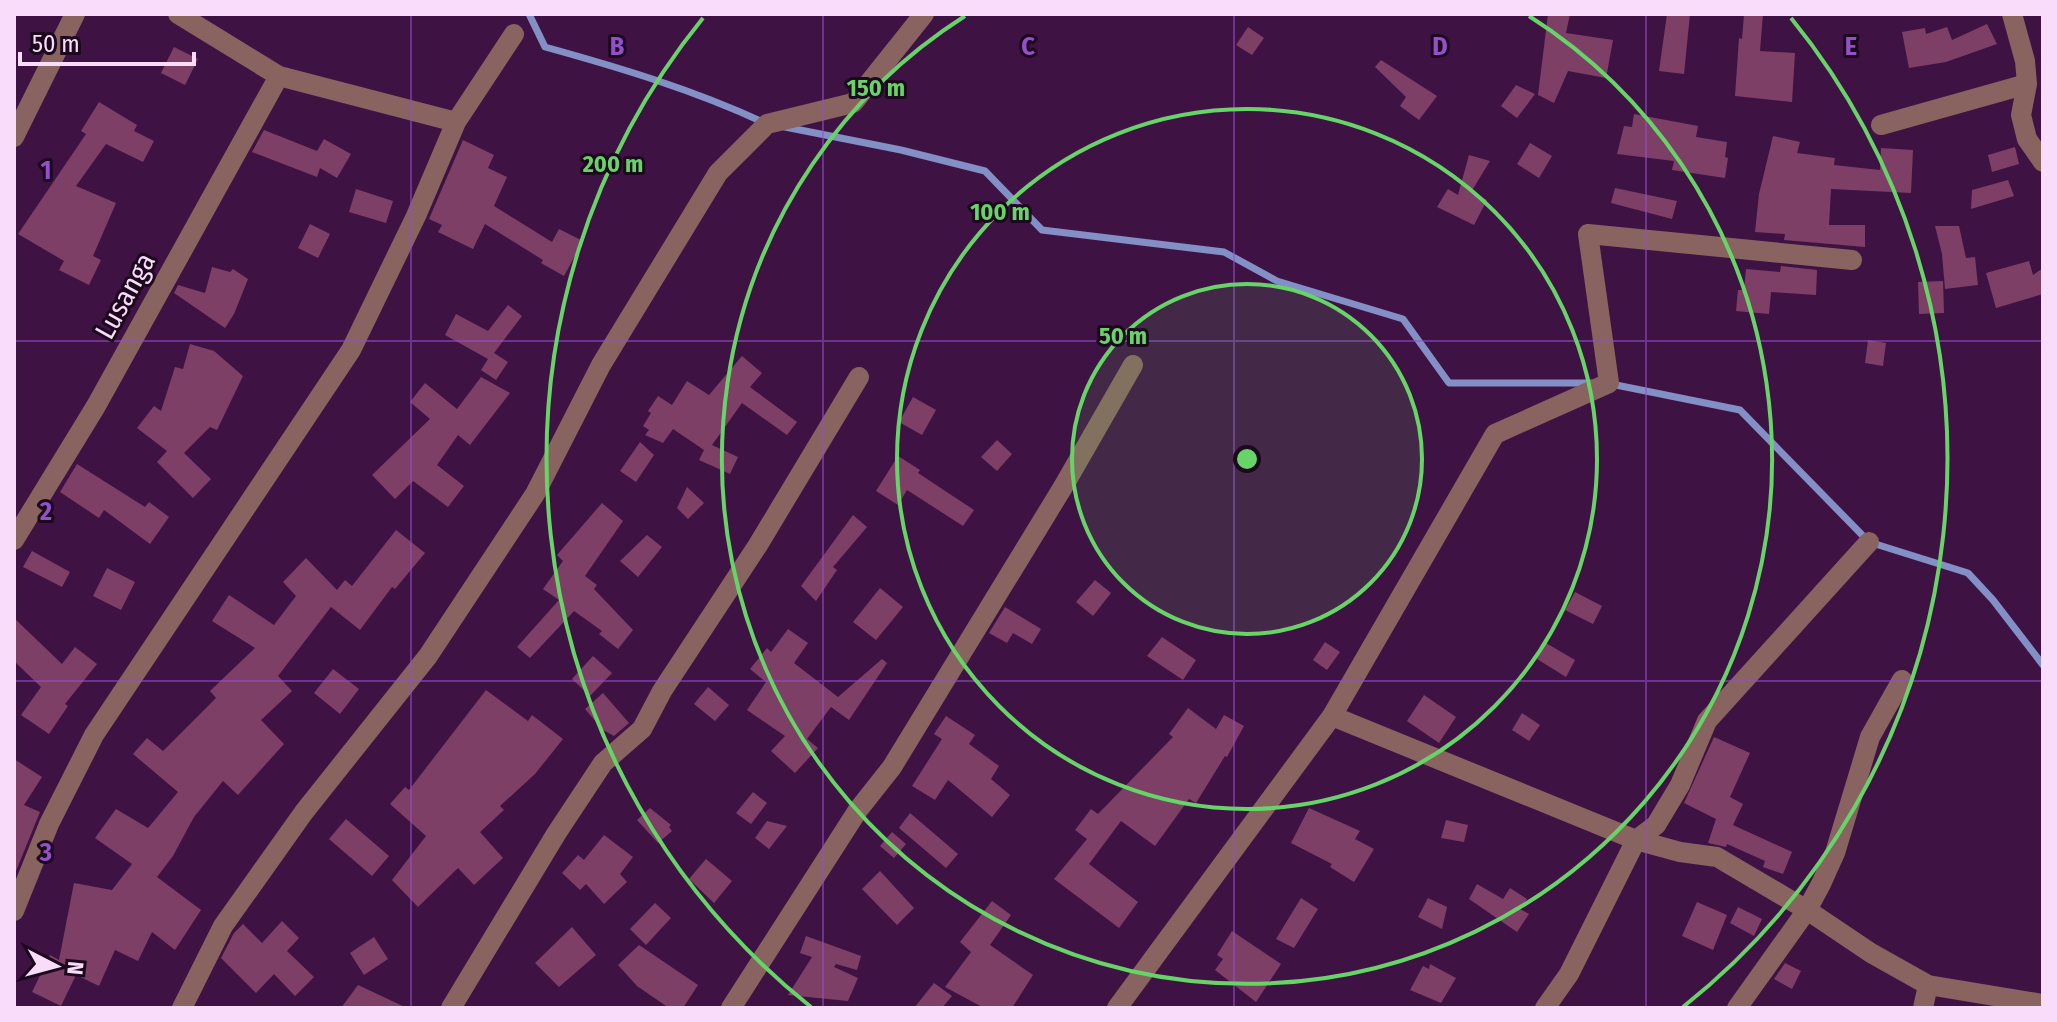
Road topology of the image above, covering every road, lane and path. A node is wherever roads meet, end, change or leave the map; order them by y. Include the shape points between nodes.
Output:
1 (75, 14) edge
2 (178, 14) edge
3 (924, 14) edge
4 (2012, 14) edge
5 (514, 34) dead end
6 (279, 76) junction
7 (2027, 84) junction
8 (456, 122) junction
9 (1881, 125) dead end
10 (14, 137) edge
11 (2043, 162) edge
12 (1852, 260) dead end
13 (1133, 365) dead end
14 (859, 377) dead end
15 (14, 540) edge
16 (1869, 542) dead end
17 (1902, 680) dead end
18 (1332, 716) junction
19 (1636, 840) junction
20 (1807, 910) junction
21 (14, 911) edge
22 (1928, 985) junction
23 (2043, 1004) edge
24 (182, 1008) edge
25 (451, 1008) edge
26 (731, 1008) edge
27 (1117, 1008) edge
28 (1545, 1008) edge
29 (1737, 1008) edge
30 (1923, 1008) edge

1 - 10 street
2 - 6 street
3 - 24 street via 853,103 767,124 718,173 601,365 535,494 428,656 304,812 223,926
4 - 7 street
5 - 8 street
6 - 8 street
6 - 15 street, Lusanga via 96,406
7 - 9 street
7 - 11 street via 2021,115 2027,139
8 - 21 street via 351,350 94,735 49,824
12 - 18 street via 1588,234 1609,383 1495,434
13 - 26 street via 892,767 858,810
14 - 25 street via 642,729 603,763
16 - 19 street via 1707,721 1680,785 1656,825
17 - 20 street via 1870,737 1835,853
18 - 19 street
18 - 27 street
19 - 20 street via 1717,857
19 - 28 street via 1569,974
20 - 22 street
20 - 29 street
22 - 23 street
22 - 30 street

